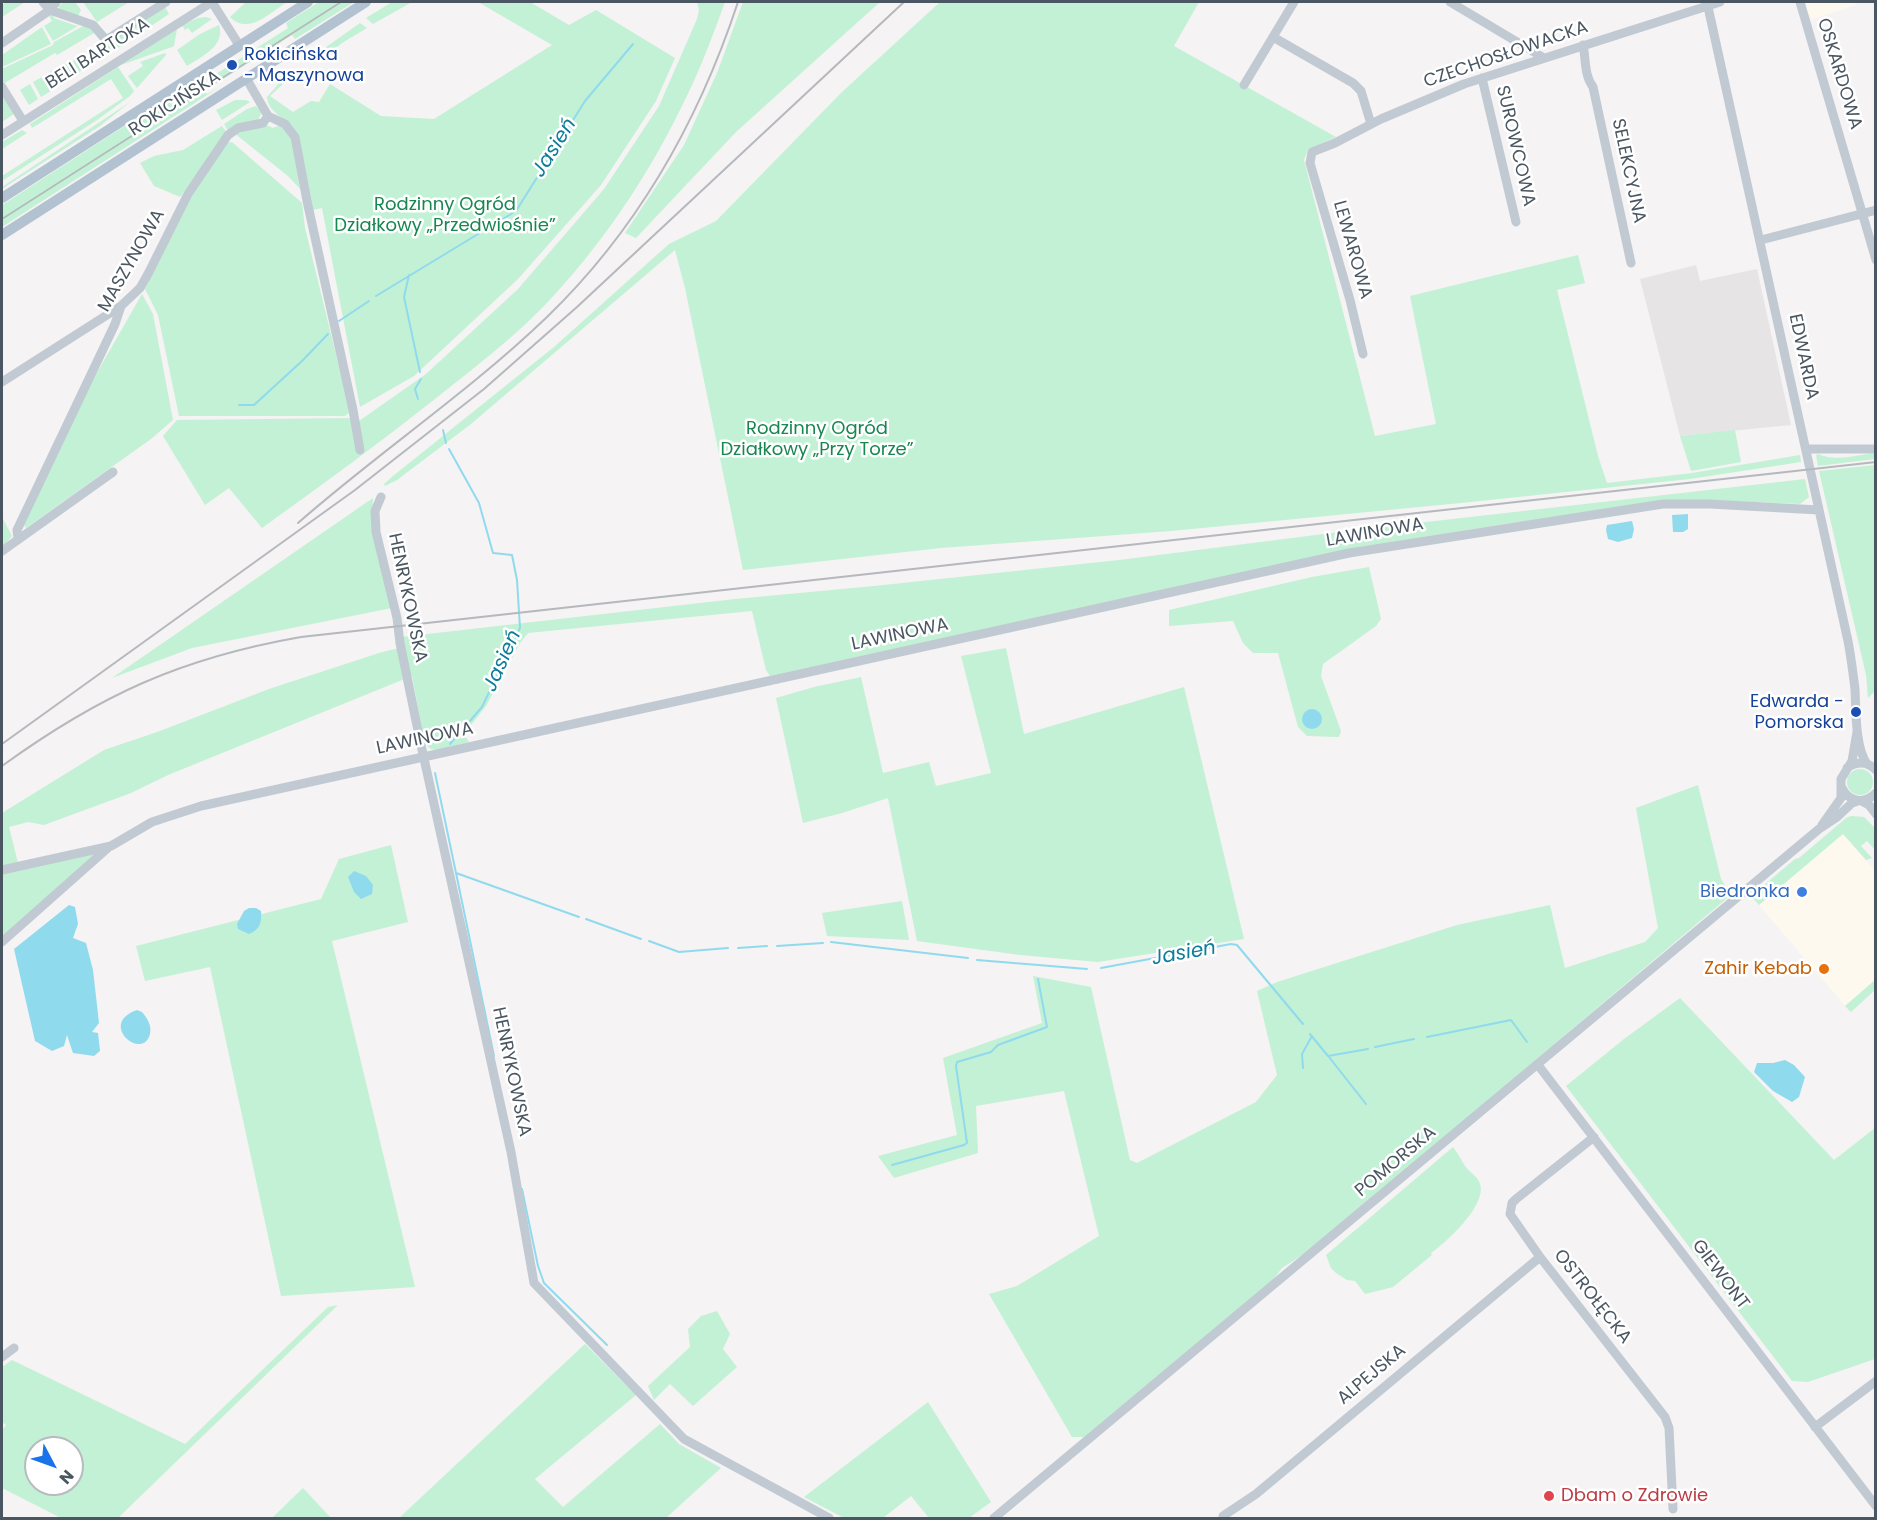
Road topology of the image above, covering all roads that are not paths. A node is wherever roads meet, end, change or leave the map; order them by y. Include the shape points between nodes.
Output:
1 (43, 2) edge
2 (56, 2) edge
3 (166, 2) edge
4 (212, 2) edge
5 (308, 2) edge
6 (366, 2) edge
7 (1294, 2) edge
8 (1450, 2) edge
9 (1693, 2) edge
10 (1720, 2) edge
11 (1800, 2) edge
12 (1708, 7) junction
13 (50, 10) junction
14 (1273, 37) junction
15 (2, 43) edge
16 (239, 45) junction
17 (1582, 45) junction
18 (1544, 58) junction
19 (246, 78) junction
20 (1482, 78) junction
21 (1244, 85) dead end
22 (2, 87) edge
23 (268, 116) junction
24 (23, 122) junction
25 (1371, 124) junction
26 (2, 135) edge
27 (1310, 155) joint
28 (2, 198) edge
29 (1875, 210) edge
30 (1862, 213) junction
31 (1516, 222) dead end
32 (2, 234) edge
33 (1761, 240) junction
34 (1875, 260) edge
35 (1631, 262) dead end
36 (121, 306) junction
37 (1363, 354) dead end
38 (2, 382) edge
39 (1806, 449) junction
40 (1875, 449) edge
41 (360, 450) dead end
42 (113, 472) dead end
43 (381, 497) dead end
44 (1819, 510) junction
45 (18, 539) junction
46 (2, 551) edge
47 (1857, 732) junction
48 (424, 756) junction
49 (1872, 767) edge
50 (1847, 768) junction
51 (1842, 788) junction
52 (1875, 793) edge
53 (1860, 801) junction
54 (1875, 814) edge
55 (1819, 829) junction
56 (111, 846) junction
57 (2, 870) edge
58 (2, 942) edge
59 (1538, 1065) junction
60 (1594, 1137) junction
61 (1540, 1257) junction
62 (15, 1348) dead end
63 (2, 1358) edge
64 (1875, 1381) edge
65 (1815, 1427) junction
66 (1875, 1506) edge
67 (1673, 1509) dead end
68 (1223, 1516) dead end
69 (829, 1518) edge
70 (994, 1518) edge

1 - 13 street
2 - 13 street
3 - 13 street via 106,40 93,25
4 - 16 street
4 - 24 street, BELI BARTOKA
5 - 16 main road, ROKICIŃSKA
6 - 19 main road, ROKICIŃSKA
7 - 14 street
8 - 18 street
9 - 12 street
10 - 12 street, CZECHOSŁOWACKA
11 - 30 street, OSKARDOWA
12 - 17 street, CZECHOSŁOWACKA
12 - 33 street, EDWARDA
13 - 15 street
14 - 21 street
14 - 25 street via 1356,86
16 - 28 main road, ROKICIŃSKA
17 - 18 street, CZECHOSŁOWACKA
17 - 35 street, SELEKCYJNA
18 - 20 street, CZECHOSŁOWACKA
19 - 23 street
19 - 32 main road, ROKICIŃSKA
20 - 25 street, CZECHOSŁOWACKA
20 - 31 street, SUROWCOWA
22 - 24 street
23 - 36 street, MASZYNOWA via 263,123 237,128 228,135 188,194 140,288
23 - 41 street via 285,124 295,137
24 - 26 street, BELI BARTOKA
25 - 27 street, CZECHOSŁOWACKA
27 - 37 street, LEWAROWA
29 - 30 street
30 - 33 street
30 - 34 street, OSKARDOWA
33 - 39 street, EDWARDA
36 - 38 street
36 - 45 street, MASZYNOWA via 17,531
39 - 40 street
39 - 44 street, EDWARDA
42 - 45 street
43 - 48 street, HENRYKOWSKA via 375,511 376,532
44 - 47 street, EDWARDA via 1850,652
44 - 48 street, LAWINOWA via 1663,504 1367,550
45 - 46 street
47 - 49 street, EDWARDA via 1863,757
47 - 50 street, EDWARDA
48 - 56 street, LAWINOWA via 201,806 152,822
48 - 69 street, HENRYKOWSKA via 511,1152 534,1283 684,1439
49 - 50 street via 1855,763
50 - 51 street, EDWARDA via 1841,779
51 - 53 street via 1846,795
51 - 55 street, POMORSKA via 1841,798
52 - 53 street, POMORSKA
53 - 54 street
53 - 55 street, POMORSKA
55 - 59 street, POMORSKA
56 - 57 street, LAWINOWA
56 - 58 street
59 - 60 street, GIEWONT
59 - 70 street, POMORSKA
60 - 61 street, OSTROŁĘCKA via 1512,1203 1510,1214
60 - 65 street, GIEWONT
61 - 67 street, OSTROŁĘCKA via 1665,1417 1669,1428
61 - 68 street, ALPEJSKA via 1256,1494
62 - 63 street
64 - 65 street
65 - 66 street, GIEWONT

